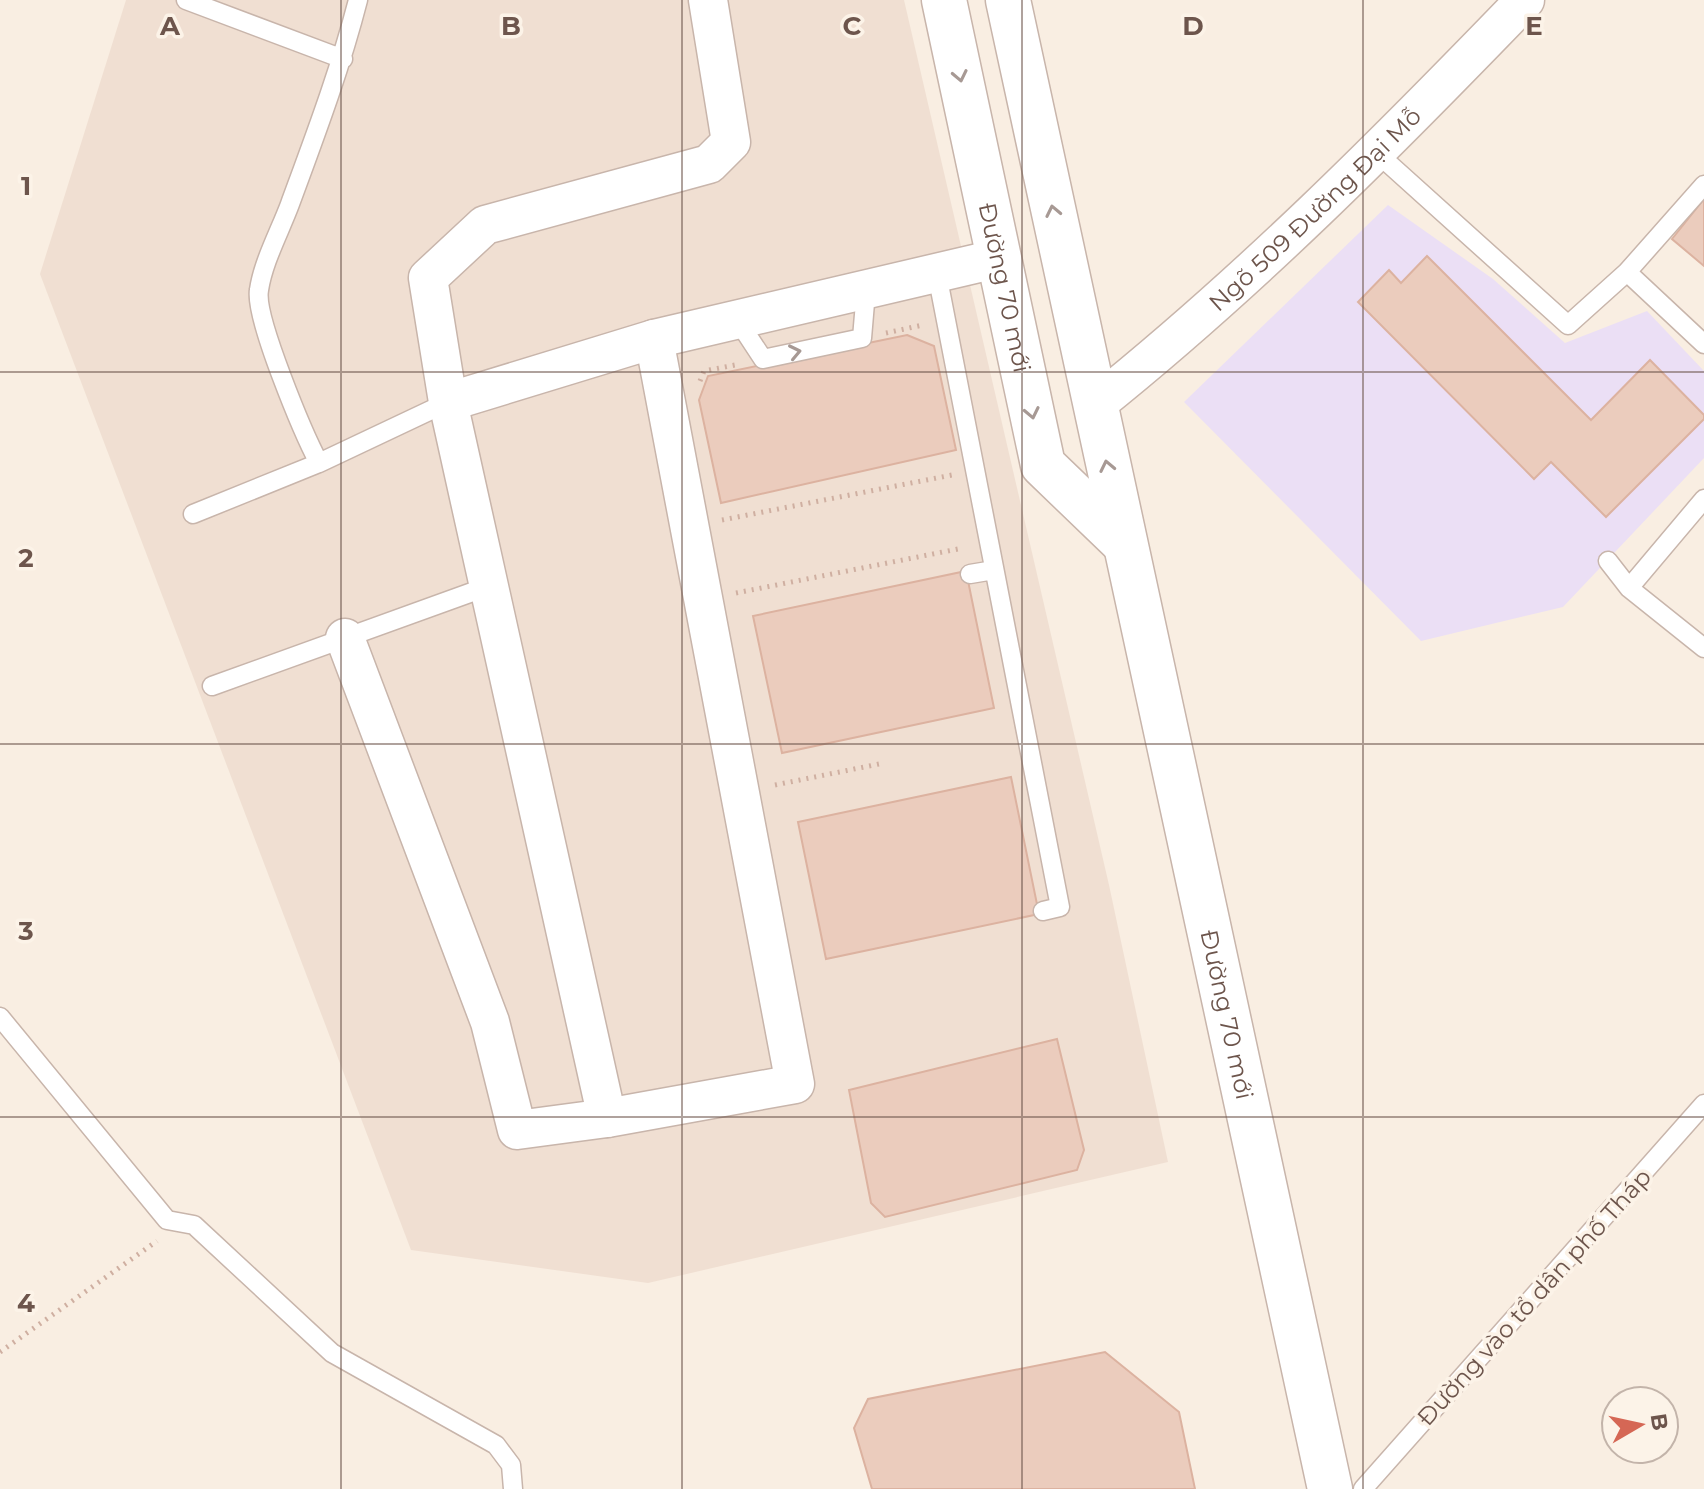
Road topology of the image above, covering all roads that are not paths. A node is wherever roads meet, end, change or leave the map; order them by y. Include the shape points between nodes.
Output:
1 (186, 0) edge
2 (358, 0) edge
3 (708, 0) edge
4 (944, 0) edge
5 (1008, 0) edge
6 (1525, 0) edge
7 (343, 59) junction
8 (1377, 153) junction
9 (1704, 185) edge
10 (1000, 258) junction
11 (1627, 272) junction
12 (937, 274) junction
13 (866, 291) junction
14 (738, 321) junction
15 (654, 339) junction
16 (1704, 344) edge
17 (448, 402) junction
18 (1094, 406) junction
19 (319, 463) junction
20 (1704, 499) edge
21 (193, 514) dead end
22 (1123, 542) junction
23 (1608, 561) dead end
24 (994, 570) junction
25 (970, 574) dead end
26 (489, 586) junction
27 (1629, 588) junction
28 (345, 638) junction
29 (1704, 648) edge
30 (212, 686) dead end
31 (1043, 911) dead end
32 (0, 1017) edge
33 (1704, 1104) edge
34 (607, 1118) junction
35 (513, 1489) edge
36 (1330, 1489) edge
37 (1363, 1489) edge

1 - 7 lane
2 - 7 lane
3 - 17 street via 731,142 709,164 485,225 428,278
4 -> 10 street, Đường 70 mới
18 -> 5 street, Đường 70 mới
6 - 8 street, Ngõ 509 Đường Đại Mỗ
7 - 19 lane via 258,292 270,344
8 - 11 lane via 1568,325
8 - 18 street, Ngõ 509 Đường Đại Mỗ via 1184,334
9 - 11 lane
10 - 12 street
10 -> 22 street, Đường 70 mới via 1043,465
11 - 16 lane
12 - 13 street
12 - 24 lane via 963,441 975,471
13 - 14 street
14 -> 13 lane via 763,359 862,338
14 - 15 street
15 - 17 street
15 - 34 street via 795,1084
17 - 19 lane
17 - 26 street
22 -> 18 street, Đường 70 mới
19 - 21 lane
20 - 27 lane
22 - 36 street, Đường 70 mới
23 - 27 lane
24 - 25 lane
24 - 31 lane via 1060,907
26 - 28 lane
26 - 34 street
27 - 29 lane
28 - 30 lane
28 - 34 street via 490,1022 517,1130
32 - 35 lane via 167,1220 194,1225 332,1353 496,1445 511,1465
33 - 37 lane, Đường vào tổ dân phố Tháp

